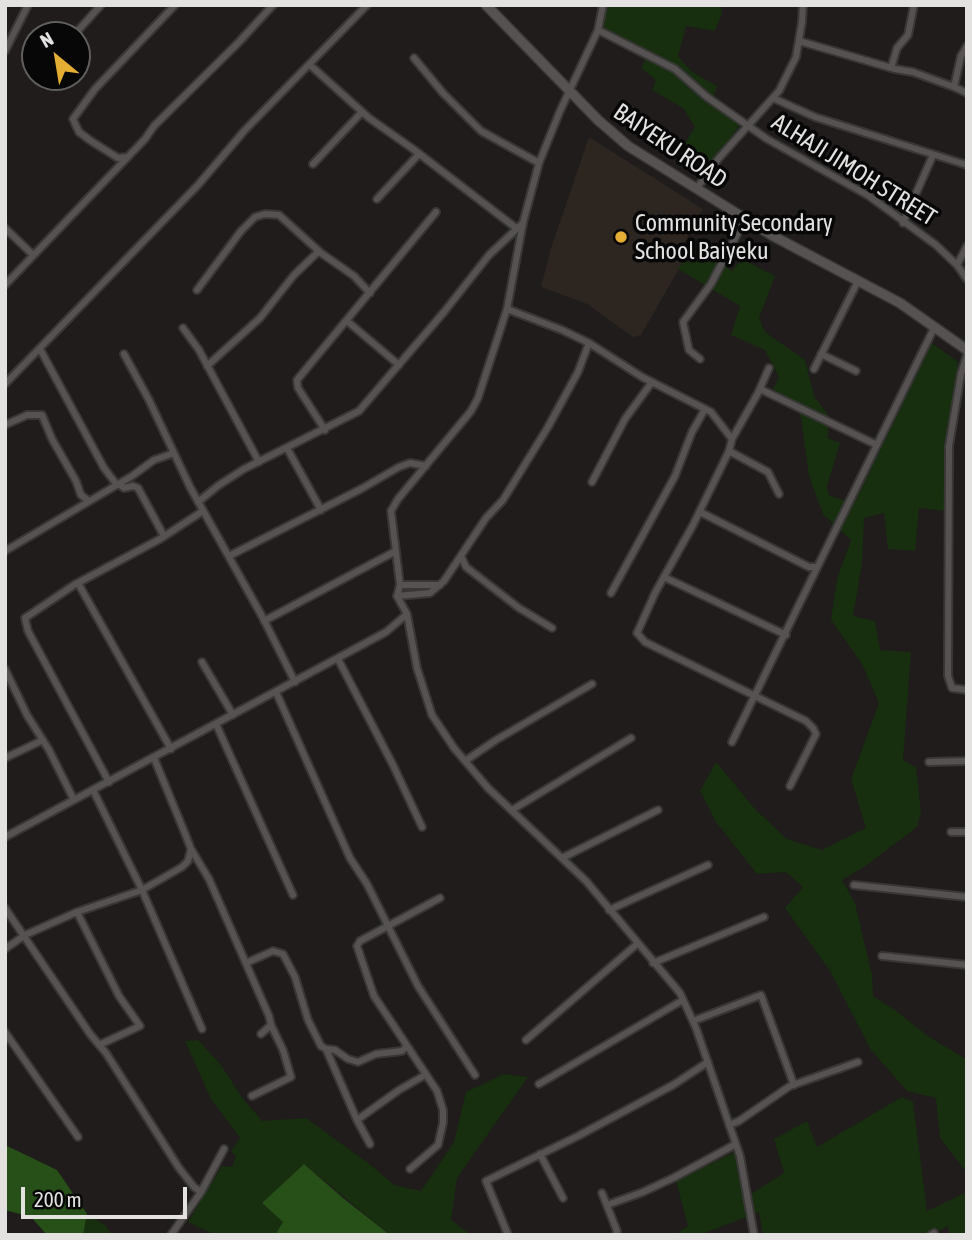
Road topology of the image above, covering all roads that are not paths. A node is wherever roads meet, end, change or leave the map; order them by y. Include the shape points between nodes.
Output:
1 (28, 5) edge
2 (101, 5) edge
3 (175, 5) edge
4 (273, 5) edge
5 (367, 5) edge
6 (486, 5) edge
7 (603, 5) edge
8 (803, 5) edge
9 (914, 5) edge
10 (87, 21) edge
11 (598, 30) junction
12 (799, 41) junction
13 (967, 46) edge
14 (5, 51) edge
15 (414, 58) dead end
16 (310, 65) junction
17 (891, 68) junction
18 (954, 87) junction
19 (570, 92) junction
20 (967, 93) edge
21 (773, 98) junction
22 (362, 112) junction
23 (747, 125) junction
24 (419, 154) junction
25 (933, 155) junction
26 (119, 162) junction
27 (539, 163) junction
28 (313, 164) dead end
29 (967, 165) edge
30 (697, 188) junction
31 (377, 199) dead end
32 (436, 212) dead end
33 (745, 219) junction
34 (523, 223) junction
35 (903, 223) junction
36 (5, 228) edge
37 (516, 228) junction
38 (508, 236) junction
39 (520, 239) junction
40 (967, 246) edge
41 (318, 251) junction
42 (33, 255) junction
43 (957, 265) junction
44 (967, 279) edge
45 (858, 281) junction
46 (5, 285) edge
47 (197, 290) dead end
48 (370, 293) junction
49 (507, 309) junction
50 (347, 321) junction
51 (183, 328) dead end
52 (934, 328) junction
53 (589, 343) junction
54 (40, 349) junction
55 (967, 353) edge
56 (124, 354) dead end
57 (821, 354) junction
58 (202, 356) junction
59 (213, 358) junction
60 (700, 359) dead end
61 (400, 365) junction
62 (207, 366) junction
63 (769, 368) dead end
64 (814, 369) dead end
65 (856, 371) dead end
66 (652, 382) junction
67 (5, 384) edge
68 (760, 389) junction
69 (705, 409) junction
70 (5, 425) edge
71 (325, 430) junction
72 (732, 439) junction
73 (877, 445) junction
74 (288, 448) junction
75 (729, 451) junction
76 (174, 453) junction
77 (259, 462) junction
78 (426, 466) junction
79 (592, 482) dead end
80 (118, 485) junction
81 (779, 494) dead end
82 (89, 500) junction
83 (198, 502) junction
84 (321, 510) junction
85 (203, 511) junction
86 (700, 512) junction
87 (164, 536) junction
88 (5, 551) edge
89 (394, 552) junction
90 (229, 556) junction
91 (461, 556) junction
92 (454, 567) junction
93 (466, 567) junction
94 (813, 567) junction
95 (664, 577) junction
96 (78, 583) junction
97 (400, 585) junction
98 (440, 585) junction
99 (611, 593) dead end
100 (397, 596) junction
101 (407, 614) junction
102 (264, 621) junction
103 (552, 628) dead end
104 (786, 635) junction
105 (338, 659) junction
106 (202, 662) dead end
107 (5, 669) edge
108 (295, 682) junction
109 (592, 684) dead end
110 (967, 690) edge
111 (276, 692) junction
112 (757, 695) junction
113 (233, 715) junction
114 (216, 724) junction
115 (631, 738) dead end
116 (43, 740) junction
117 (732, 742) dead end
118 (171, 749) junction
119 (5, 758) edge
120 (154, 758) junction
121 (465, 761) junction
122 (967, 761) edge
123 (929, 762) dead end
124 (109, 782) junction
125 (790, 786) dead end
126 (93, 790) junction
127 (74, 800) junction
128 (512, 810) junction
129 (658, 810) dead end
130 (422, 827) dead end
131 (951, 832) dead end
132 (967, 832) edge
133 (5, 837) edge
134 (191, 849) junction
135 (562, 858) junction
136 (708, 865) dead end
137 (854, 885) dead end
138 (142, 890) junction
139 (293, 895) dead end
140 (967, 897) edge
141 (440, 898) dead end
142 (5, 908) edge
143 (609, 910) junction
144 (77, 912) junction
145 (764, 917) dead end
146 (388, 927) junction
147 (25, 935) junction
148 (637, 944) junction
149 (5, 948) edge
150 (882, 956) dead end
151 (246, 963) junction
152 (653, 963) junction
153 (967, 965) edge
154 (683, 1000) junction
155 (693, 1021) junction
156 (271, 1025) junction
157 (202, 1029) dead end
158 (5, 1032) edge
159 (261, 1034) dead end
160 (526, 1040) dead end
161 (99, 1045) junction
162 (407, 1046) junction
163 (326, 1049) junction
164 (708, 1062) junction
165 (858, 1062) dead end
166 (425, 1075) junction
167 (475, 1075) dead end
168 (539, 1084) dead end
169 (794, 1085) junction
170 (251, 1096) dead end
171 (357, 1120) junction
172 (729, 1125) junction
173 (78, 1137) dead end
174 (370, 1144) dead end
175 (736, 1144) junction
176 (224, 1149) dead end
177 (540, 1154) junction
178 (410, 1169) dead end
179 (201, 1192) junction
180 (602, 1193) dead end
181 (563, 1198) dead end
182 (607, 1205) junction
183 (171, 1235) edge
184 (508, 1235) edge
185 (616, 1235) edge
186 (754, 1235) edge

1 - 14 street
2 - 10 street
3 - 26 street via 95,89 73,119 82,135
4 - 26 street
5 - 16 street
6 - 19 main road, BAIYEKU ROAD
7 - 11 street
8 - 12 street
9 - 17 street via 908,35 897,48
11 - 19 street
11 - 23 street, ALHAJI JIMOH STREET via 675,69
12 - 17 street
12 - 21 street via 787,78
13 - 18 street
15 - 27 street via 481,131
16 - 22 street
16 - 54 street
17 - 18 street
18 - 20 street
19 - 27 street
19 - 30 main road, BAIYEKU ROAD via 620,140
21 - 23 street
21 - 25 street
22 - 24 street
22 - 28 street
23 - 30 street
23 - 35 street, ALHAJI JIMOH STREET via 869,196
24 - 31 street
24 - 37 street
25 - 29 street
25 - 35 street
26 - 42 street
27 - 34 street
30 - 33 main road, BAIYEKU ROAD
32 - 48 street
33 - 45 main road, BAIYEKU ROAD
33 - 60 street via 714,279 683,322 689,350
34 - 37 street
34 - 39 street
35 - 43 street, ALHAJI JIMOH STREET
36 - 42 street
37 - 38 street
38 - 39 street
38 - 61 street
39 - 49 street
40 - 43 street
41 - 47 street via 279,215 260,215 241,231
41 - 48 street
41 - 59 street via 260,318
42 - 46 street
43 - 44 street, ALHAJI JIMOH STREET
45 - 52 main road, BAIYEKU ROAD
45 - 57 street
48 - 50 street
49 - 53 street
49 - 78 street via 478,398
50 - 61 street
50 - 71 street via 296,384
51 - 58 street
52 - 55 main road, BAIYEKU ROAD
52 - 73 street
53 - 66 street
53 - 91 street via 548,427 503,500
54 - 67 street
54 - 80 street via 104,468
55 - 110 street via 949,446 948,676 953,688
56 - 76 street
57 - 64 street
57 - 65 street
58 - 59 street
58 - 62 street
59 - 62 street
61 - 71 street via 359,411
62 - 77 street
63 - 68 street
66 - 69 street
66 - 79 street via 625,419
68 - 72 street
68 - 73 street
69 - 72 street
69 - 99 street via 675,476
70 - 82 street via 33,414 44,417 81,495
71 - 74 street
72 - 75 street
73 - 94 street
74 - 77 street
74 - 84 street
75 - 81 street via 768,472
75 - 86 street
76 - 80 street via 154,460
76 - 83 street
77 - 83 street
78 - 84 street via 410,463 399,467
78 - 89 street via 391,511
80 - 82 street
80 - 87 street via 138,488
82 - 88 street
83 - 85 street
84 - 90 street
85 - 87 street
85 - 90 street
86 - 94 street
86 - 95 street
87 - 96 street
89 - 97 street
89 - 102 street
90 - 102 street
91 - 92 street
91 - 93 street
92 - 93 street
92 - 98 street
93 - 103 street
94 - 104 street via 814,575
95 - 104 street
95 - 112 street via 638,629 640,638
96 - 118 street
96 - 124 street via 25,621
97 - 98 street
97 - 100 street
98 - 100 street via 430,593
100 - 101 street
101 - 105 street via 386,632
101 - 121 street via 432,715
102 - 108 street
104 - 112 street
105 - 108 street
105 - 130 street
106 - 113 street
107 - 116 street
108 - 111 street
109 - 121 street
111 - 113 street
111 - 146 street via 350,858
112 - 117 street
112 - 125 street via 806,721 815,731
113 - 114 street
114 - 118 street
114 - 139 street
115 - 128 street
116 - 119 street
116 - 127 street
118 - 120 street
120 - 124 street
120 - 134 street
121 - 128 street
122 - 123 street
124 - 126 street
126 - 127 street
126 - 138 street
127 - 133 street
128 - 135 street
129 - 135 street
131 - 132 street
134 - 138 street via 182,867
134 - 151 street
135 - 143 street
136 - 143 street
137 - 140 street
138 - 144 street
138 - 157 street
141 - 146 street
142 - 147 street
143 - 148 street
144 - 147 street
144 - 161 street via 139,1026
145 - 152 street
146 - 162 street via 357,946 374,996
146 - 167 street via 432,1009
147 - 149 street
147 - 161 street
148 - 152 street
148 - 160 street
150 - 153 street
151 - 156 street
151 - 163 street via 273,951 283,954 308,1020
152 - 154 street
154 - 155 street
154 - 168 street
155 - 164 street
155 - 169 street via 761,995
156 - 159 street
156 - 170 street via 291,1077
158 - 173 street
161 - 179 street via 179,1168
162 - 163 street via 358,1062
162 - 166 street
163 - 171 street
164 - 172 street
164 - 177 street
165 - 169 street
166 - 171 street
166 - 178 street via 441,1102 443,1123 438,1144
169 - 172 street
171 - 174 street
172 - 175 street
175 - 182 street via 666,1182
175 - 186 street
176 - 179 street
177 - 181 street
177 - 184 street via 486,1181
179 - 183 street
180 - 182 street
182 - 185 street

